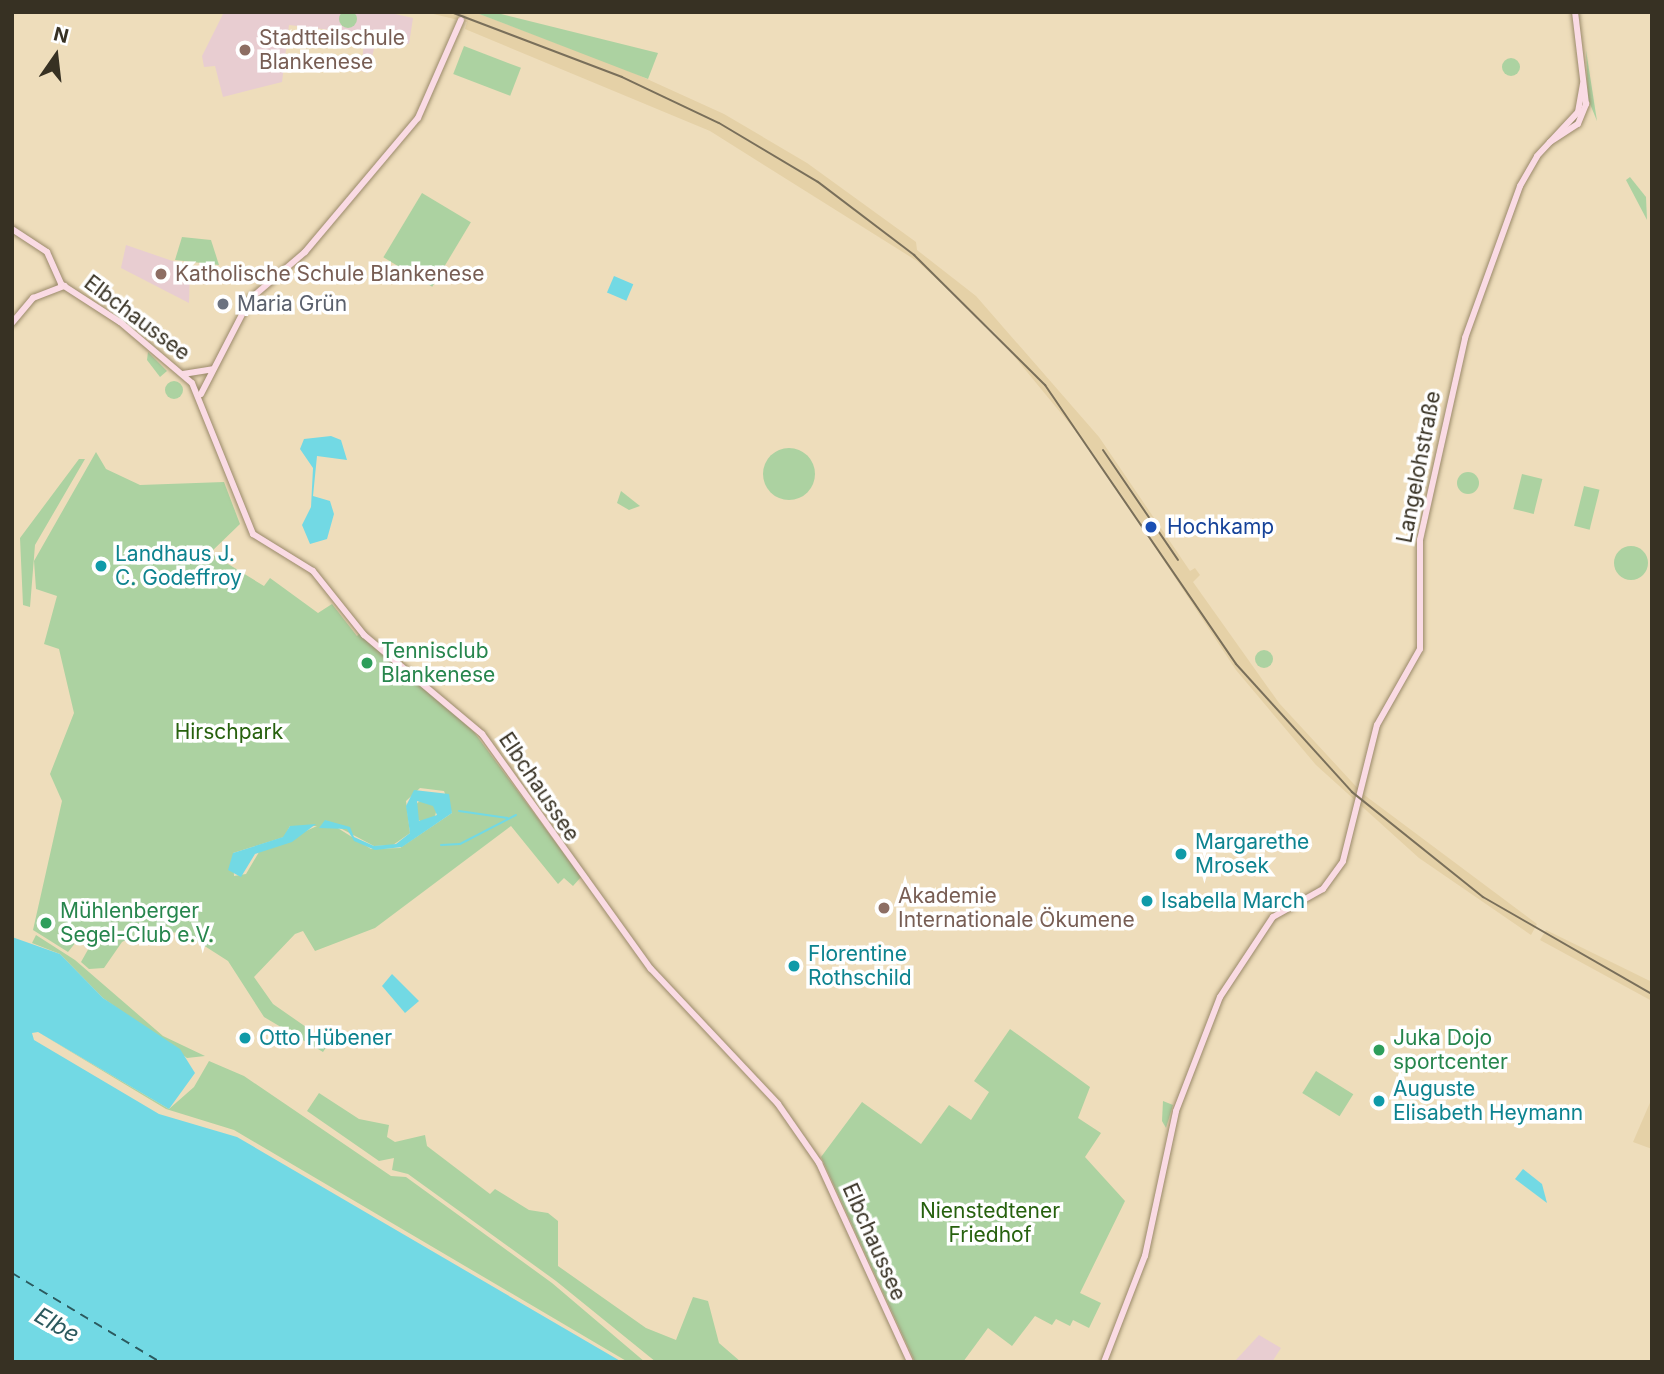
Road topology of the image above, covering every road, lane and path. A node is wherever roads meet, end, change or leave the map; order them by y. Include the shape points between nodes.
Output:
1 (1575, 12) edge
2 (461, 20) dead end
3 (12, 229) edge
4 (65, 286) junction
5 (12, 323) edge
6 (215, 369) junction
7 (183, 374) junction
8 (201, 394) junction
9 (910, 1362) edge
10 (1104, 1362) edge

1 - 10 main road, Langelohstraße via 1583,83 1577,112 1549,143 1517,193 1462,348 1420,540 1420,649 1377,725 1338,872 1323,889 1273,917 1220,998 1176,1111 1148,1244
2 - 6 main road via 418,118 305,252 250,299
3 - 4 main road via 47,252
4 - 5 main road, Elbchaussee via 33,298
4 - 7 main road, Elbchaussee
6 - 7 main road
6 - 8 main road
7 - 8 main road, Elbchaussee
8 - 9 main road, Elbchaussee via 253,534 313,570 364,635 482,734 650,969 795,1125 823,1171

